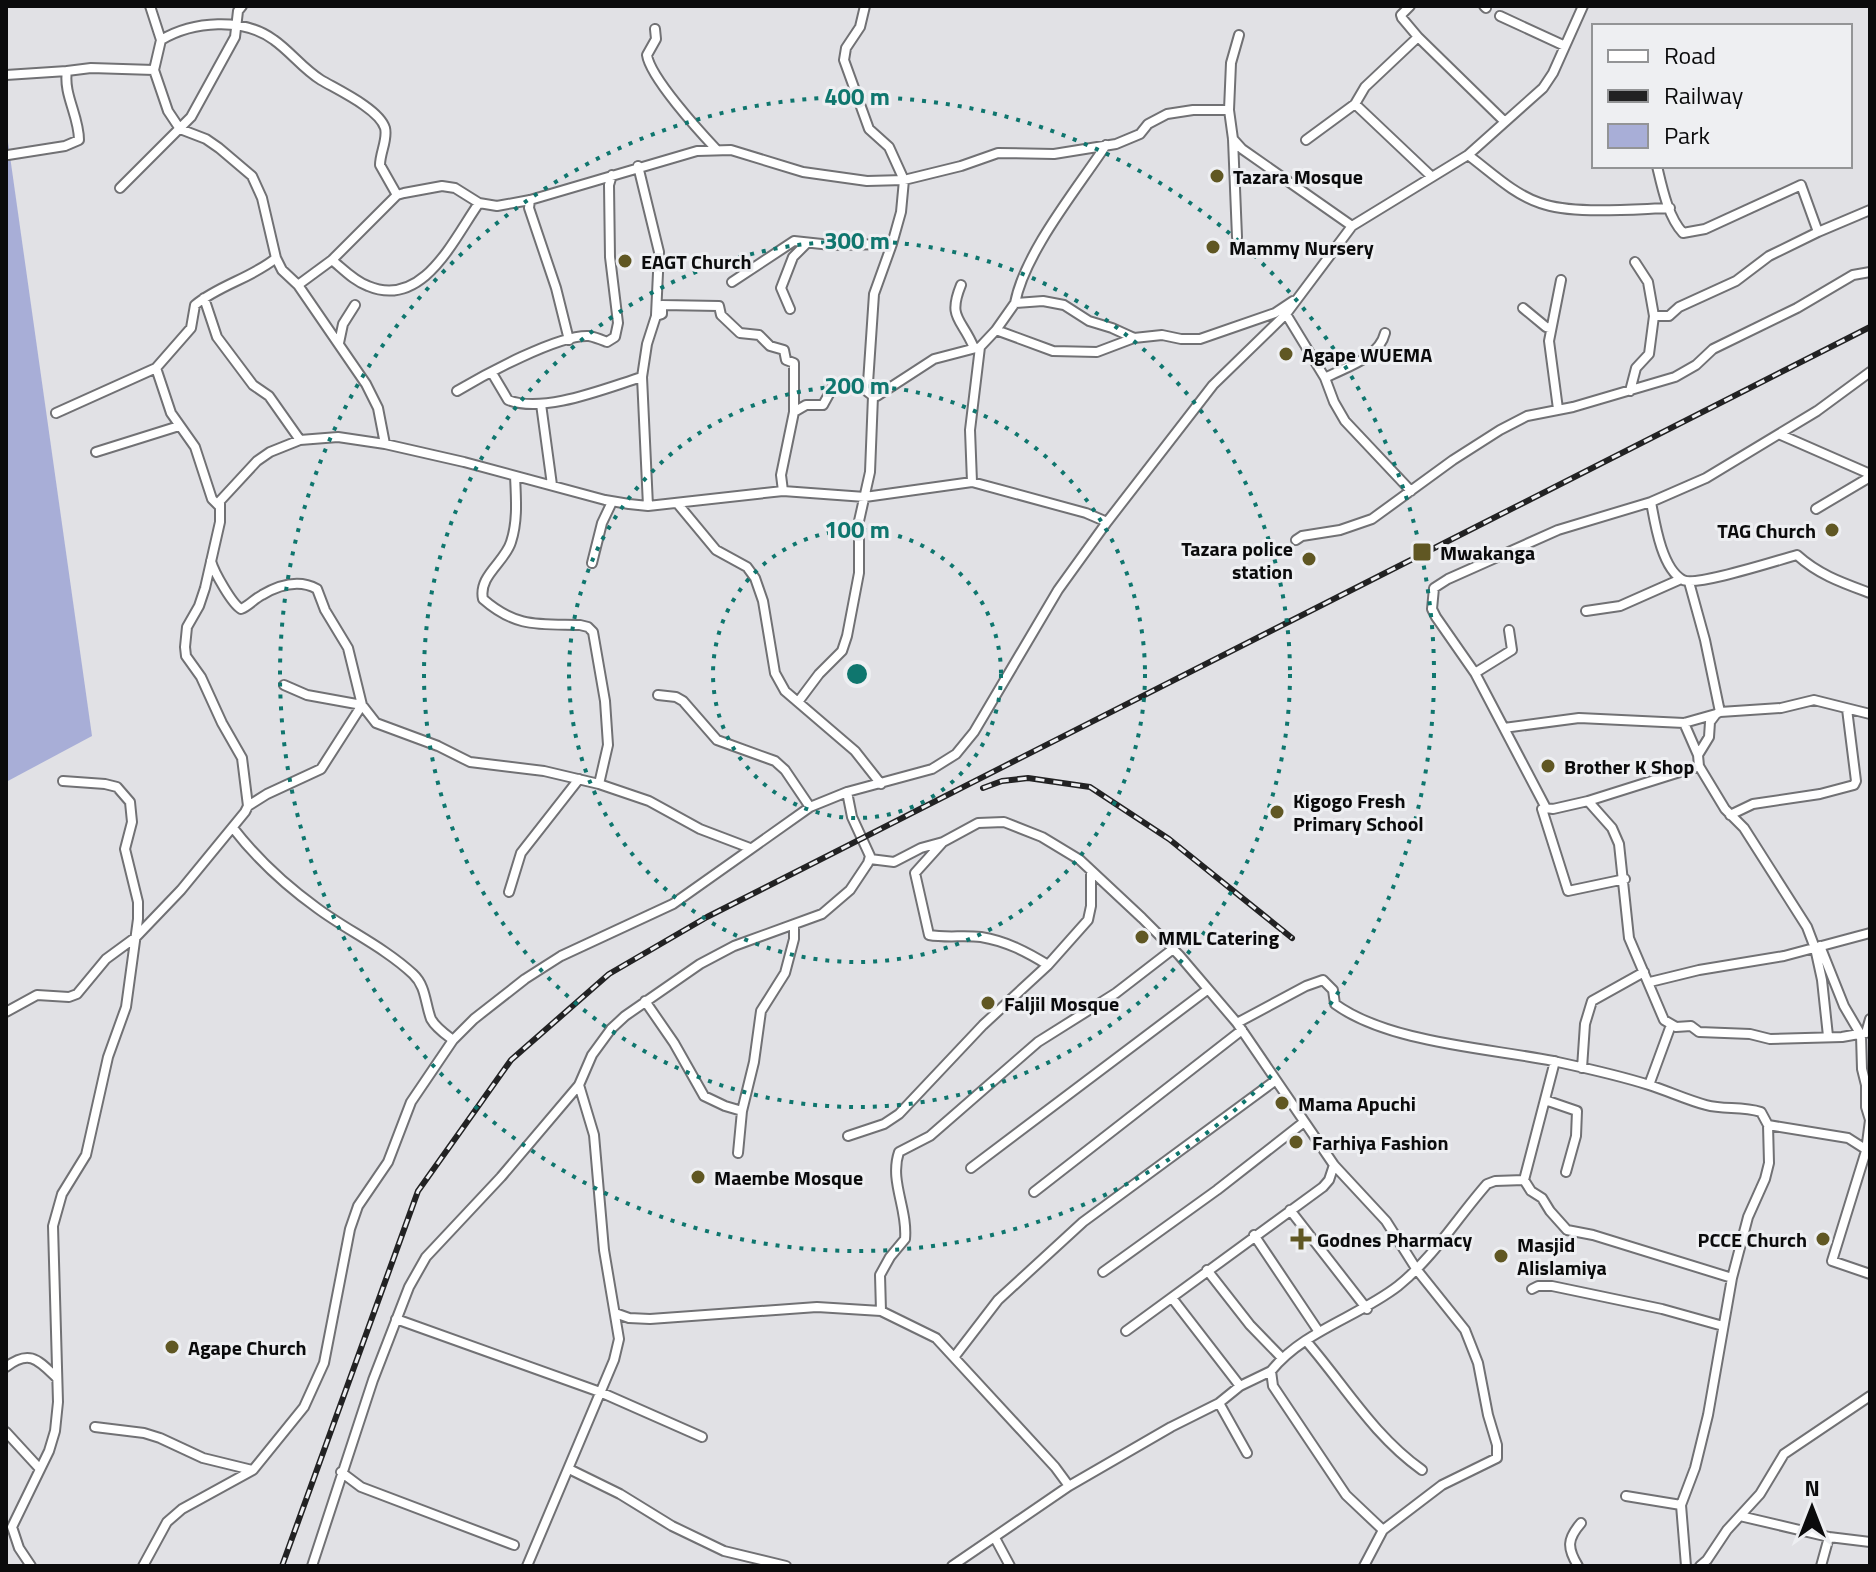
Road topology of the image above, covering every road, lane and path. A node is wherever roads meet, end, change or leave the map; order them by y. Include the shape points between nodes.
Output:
1 (150, 6) edge
2 (242, 6) edge
3 (865, 6) edge
4 (1410, 6) edge
5 (1583, 6) edge
6 (1500, 16) dead end
7 (237, 25) junction
8 (655, 29) dead end
9 (1239, 35) dead end
10 (1418, 37) junction
11 (161, 40) junction
12 (1565, 46) junction
13 (154, 70) junction
14 (67, 71) junction
15 (6, 75) edge
16 (1355, 104) junction
17 (1229, 110) junction
18 (1505, 122) junction
19 (180, 129) junction
20 (1233, 139) junction
21 (1306, 140) dead end
22 (1106, 145) junction
23 (716, 149) junction
24 (8, 155) dead end
25 (1468, 155) junction
26 (638, 166) junction
27 (1658, 168) edge
28 (612, 175) junction
29 (1431, 176) junction
30 (904, 180) junction
31 (120, 188) dead end
32 (397, 195) junction
33 (530, 200) junction
34 (479, 203) junction
35 (1670, 208) junction
36 (1870, 210) edge
37 (1352, 226) junction
38 (1818, 232) junction
39 (1237, 237) dead end
40 (807, 243) junction
41 (892, 244) junction
42 (276, 258) junction
43 (332, 260) junction
44 (1635, 262) dead end
45 (1870, 272) edge
46 (1561, 280) dead end
47 (732, 282) dead end
48 (298, 285) junction
49 (961, 285) dead end
50 (1303, 294) junction
51 (204, 298) junction
52 (1015, 303) junction
53 (355, 305) dead end
54 (1523, 308) dead end
55 (790, 309) dead end
56 (1286, 314) junction
57 (656, 316) junction
58 (1654, 316) junction
59 (1551, 328) junction
60 (996, 330) junction
61 (1385, 333) dead end
62 (1134, 338) junction
63 (569, 340) junction
64 (339, 343) junction
65 (977, 348) junction
66 (156, 368) junction
67 (1870, 372) edge
68 (492, 373) junction
69 (642, 377) junction
70 (1325, 378) junction
71 (457, 391) dead end
72 (1630, 391) junction
73 (873, 396) junction
74 (541, 404) junction
75 (1558, 409) junction
76 (794, 412) junction
77 (56, 413) dead end
78 (179, 426) junction
79 (1781, 435) junction
80 (300, 440) junction
81 (385, 444) junction
82 (96, 452) dead end
83 (1870, 475) edge
84 (515, 476) junction
85 (972, 482) junction
86 (552, 485) junction
87 (783, 491) junction
88 (1411, 491) junction
89 (865, 497) junction
90 (612, 502) junction
91 (1651, 502) junction
92 (677, 503) junction
93 (219, 506) junction
94 (648, 506) junction
95 (1816, 509) dead end
96 (1107, 522) junction
97 (1296, 540) dead end
98 (210, 559) junction
99 (592, 563) dead end
100 (1685, 580) junction
101 (1870, 593) edge
102 (1586, 611) dead end
103 (1509, 630) dead end
104 (1475, 673) junction
105 (284, 685) dead end
106 (658, 695) dead end
107 (798, 702) junction
108 (362, 705) junction
109 (1847, 709) junction
110 (1718, 713) junction
111 (1870, 714) edge
112 (1684, 723) junction
113 (1504, 728) junction
114 (1698, 755) junction
115 (1699, 766) junction
116 (579, 779) junction
117 (63, 781) dead end
118 (599, 784) junction
119 (881, 784) junction
120 (847, 792) junction
121 (1588, 801) junction
122 (248, 806) junction
123 (810, 807) junction
124 (1542, 809) dead end
125 (1730, 815) junction
126 (233, 828) junction
127 (943, 842) junction
128 (750, 848) junction
129 (870, 859) junction
130 (1091, 871) junction
131 (1625, 879) junction
132 (509, 892) dead end
133 (794, 925) junction
134 (1870, 933) edge
135 (136, 937) junction
136 (1818, 947) junction
137 (1173, 949) junction
138 (1048, 965) junction
139 (1644, 972) junction
140 (1650, 982) junction
141 (1207, 990) junction
142 (645, 1001) junction
143 (6, 1012) edge
144 (1870, 1019) edge
145 (1671, 1025) junction
146 (1240, 1027) junction
147 (1866, 1033) edge
148 (1828, 1036) junction
149 (453, 1040) junction
150 (1555, 1061) junction
151 (1582, 1068) junction
152 (1276, 1080) junction
153 (579, 1085) junction
154 (1649, 1085) junction
155 (1545, 1100) junction
156 (742, 1111) junction
157 (1304, 1122) junction
158 (1768, 1125) junction
159 (848, 1136) dead end
160 (1868, 1152) edge
161 (738, 1153) dead end
162 (1334, 1165) junction
163 (971, 1168) dead end
164 (1566, 1172) dead end
165 (1524, 1180) junction
166 (1034, 1192) dead end
167 (1290, 1210) junction
168 (1254, 1235) junction
169 (1207, 1270) junction
170 (1417, 1270) junction
171 (1103, 1272) dead end
172 (1870, 1274) edge
173 (1732, 1278) junction
174 (1532, 1289) dead end
175 (1172, 1298) junction
176 (1367, 1309) junction
177 (881, 1311) junction
178 (615, 1313) junction
179 (629, 1318) junction
180 (396, 1319) junction
181 (1723, 1326) junction
182 (1126, 1331) dead end
183 (1319, 1332) junction
184 (619, 1339) junction
185 (1307, 1342) junction
186 (955, 1356) junction
187 (1282, 1358) junction
188 (6, 1367) edge
189 (1271, 1371) junction
190 (57, 1378) junction
191 (1240, 1386) junction
192 (600, 1392) junction
193 (1870, 1396) edge
194 (1219, 1403) junction
195 (95, 1427) dead end
196 (6, 1432) edge
197 (702, 1437) dead end
198 (1247, 1453) dead end
199 (40, 1469) junction
200 (569, 1469) junction
201 (253, 1470) junction
202 (1422, 1470) dead end
203 (341, 1472) junction
204 (1069, 1486) junction
205 (1626, 1496) dead end
206 (1681, 1505) junction
207 (1740, 1516) junction
208 (1581, 1523) dead end
209 (1383, 1530) junction
210 (1829, 1537) junction
211 (995, 1538) junction
212 (1870, 1542) edge
213 (514, 1545) dead end
214 (31, 1566) edge
215 (143, 1566) edge
216 (312, 1566) edge
217 (527, 1566) edge
218 (786, 1566) edge
219 (952, 1566) edge
220 (1010, 1566) edge
221 (1364, 1566) edge
222 (1578, 1566) edge
223 (1686, 1566) edge
224 (1700, 1566) edge
225 (1821, 1566) edge

1 - 11 street
2 - 7 street
3 - 30 street via 844,60 869,129 889,147
4 - 10 street via 1401,15
5 - 12 street
6 - 12 street
7 - 11 street via 204,26
7 - 19 street via 202,99
7 - 32 street via 275,40 312,75 378,117 386,133 380,165
8 - 23 street via 647,55 652,69
9 - 17 street via 1231,63
10 - 16 street via 1365,87
10 - 18 street
11 - 13 street
12 - 18 street via 1543,88
13 - 14 street
13 - 19 street
14 - 15 street
14 - 24 street via 79,140
16 - 21 street
16 - 29 street
17 - 20 street
17 - 22 street via 1177,112 1126,141
18 - 25 street
19 - 31 street
19 - 42 street via 211,143 252,176
20 - 37 street
20 - 39 street
22 - 30 street via 1054,154 998,153
22 - 52 street via 1034,255
23 - 26 street
23 - 30 street via 803,172
25 - 29 street
25 - 35 street via 1542,204
26 - 28 street
26 - 57 street via 659,252
27 - 35 street
28 - 33 street
28 - 63 street via 610,257 617,334 607,342 589,336
29 - 37 street
30 - 41 street
32 - 34 street via 442,186
32 - 43 street
33 - 34 street via 497,206
33 - 63 street
34 - 43 street via 434,268 407,288 366,286
35 - 38 street via 1680,231 1692,232 1801,185
36 - 38 street
37 - 50 street
38 - 58 street via 1669,316
40 - 41 street
40 - 47 street via 794,241
40 - 55 street via 793,257 781,288
41 - 73 street via 874,294 868,383
42 - 48 street
42 - 51 street
43 - 48 street
44 - 58 street via 1648,282
45 - 72 street via 1853,275 1713,349 1675,377
46 - 59 street
48 - 64 street
49 - 65 street via 954,310
50 - 56 street
50 - 62 street via 1275,313 1200,339
51 - 66 street via 193,309 191,328
51 - 80 street via 217,337
52 - 60 street
52 - 62 street via 1064,305
53 - 64 street
54 - 59 street
56 - 70 street
56 - 96 street via 1213,385
57 - 69 street
57 - 76 street via 662,314 662,305 719,306 740,333 759,335 784,350 786,360 794,363
58 - 72 street via 1649,354 1636,368
59 - 75 street via 1549,357
60 - 62 street via 1053,351 1083,354
60 - 65 street
61 - 70 street via 1372,353
63 - 68 street
64 - 81 street via 374,398
65 - 73 street via 934,359
65 - 85 street
66 - 77 street
66 - 78 street
67 - 79 street
68 - 71 street
68 - 74 street via 508,400
69 - 74 street
69 - 94 street
70 - 88 street via 1345,421
72 - 75 street
73 - 76 street via 864,389 834,385 823,405
73 - 89 street
74 - 86 street
75 - 88 street via 1500,430
76 - 87 street via 781,475
78 - 82 street
78 - 93 street via 195,447
79 - 83 street
79 - 91 street
80 - 81 street via 338,437
80 - 93 street via 257,461
81 - 84 street
83 - 95 street
84 - 86 street
84 - 118 street via 513,537 484,586 483,599 522,623 580,625 593,632 608,745
85 - 89 street
85 - 96 street
86 - 90 street
87 - 89 street
87 - 92 street
88 - 97 street via 1363,523
89 - 107 street via 859,521 859,573 844,648
90 - 94 street
90 - 99 street
91 - 100 street via 1660,544 1672,570
91 - 104 street via 1558,530 1434,588 1432,609
92 - 94 street
92 - 107 street via 716,550 747,567 755,578 775,673
93 - 98 street
96 - 119 street via 1058,590 965,745 932,769
98 - 108 street via 231,601 241,609 286,585 302,583 317,589 348,648
98 - 122 street via 201,602 187,627 185,652 242,758
100 - 101 street via 1711,579 1797,555 1830,578
100 - 102 street via 1620,606
100 - 110 street via 1705,640
103 - 104 street via 1512,650
104 - 113 street
105 - 108 street
106 - 123 street via 683,701 717,740 775,761
107 - 119 street via 855,751
108 - 116 street via 376,723 470,762
108 - 122 street via 321,769
109 - 110 street via 1814,700
109 - 111 street
109 - 125 street via 1854,785 1753,804
110 - 112 street
110 - 114 street
112 - 113 street via 1579,718
112 - 114 street
113 - 121 street via 1546,808
114 - 115 street
115 - 121 street
115 - 125 street
116 - 118 street
116 - 132 street via 521,853
117 - 135 street via 117,787 130,802 132,822 125,849 138,902
118 - 128 street
119 - 120 street
120 - 123 street
120 - 129 street
121 - 131 street via 1612,828
122 - 126 street
123 - 128 street
124 - 131 street via 1568,891
125 - 136 street via 1744,828
126 - 135 street
126 - 149 street via 278,878 415,976 432,1019
127 - 129 street via 894,862
127 - 130 street via 978,823 1004,822 1042,837
127 - 138 street via 915,873 929,935 999,941
128 - 149 street via 673,904 561,956 525,979
129 - 133 street via 850,890 822,914
130 - 137 street
130 - 138 street via 1088,920
131 - 139 street via 1629,938
133 - 142 street via 734,946
133 - 156 street via 790,960 761,1011
134 - 136 street
135 - 143 street via 106,959 77,994 37,995
135 - 190 street via 126,1007 108,1057 86,1155 62,1194 53,1226
136 - 140 street
136 - 147 street via 1844,1006
136 - 148 street
137 - 141 street
137 - 177 street via 1038,1042 930,1136 899,1152 895,1167 906,1232 880,1275
138 - 159 street via 899,1114
139 - 140 street
139 - 151 street via 1592,1001
140 - 145 street via 1664,1020
141 - 146 street
141 - 163 street
142 - 153 street via 611,1029
142 - 156 street via 704,1096
144 - 147 street
145 - 148 street via 1770,1039
145 - 154 street
146 - 150 street via 1323,980 1333,990 1335,1004 1355,1018 1414,1035
146 - 152 street
146 - 166 street
147 - 148 street
147 - 160 street via 1862,1069 1870,1120
149 - 201 street via 411,1102 388,1162 358,1206 324,1363 314,1387
150 - 151 street
150 - 155 street
151 - 154 street
152 - 157 street
152 - 186 street via 1083,1222 998,1300
153 - 178 street via 594,1135
153 - 180 street via 426,1257
154 - 158 street via 1710,1107 1761,1112
155 - 164 street via 1577,1111
155 - 165 street
156 - 161 street
157 - 162 street
157 - 171 street
158 - 160 street via 1848,1138
158 - 173 street via 1769,1163
160 - 172 street via 1832,1261
162 - 167 street via 1329,1180
162 - 170 street via 1386,1221
165 - 170 street via 1487,1184
165 - 173 street via 1567,1230
167 - 168 street
167 - 176 street
168 - 169 street
168 - 183 street
169 - 175 street
169 - 187 street
170 - 176 street
170 - 209 street via 1465,1330 1478,1363 1498,1454 1442,1485
173 - 181 street
174 - 181 street via 1552,1286
175 - 182 street
175 - 191 street
176 - 183 street
177 - 179 street via 817,1307
177 - 186 street via 936,1338
178 - 179 street
178 - 184 street
179 - 184 street
180 - 192 street
180 - 203 street
181 - 206 street via 1708,1415
183 - 185 street
184 - 192 street
185 - 187 street
185 - 202 street via 1377,1432
186 - 204 street
187 - 189 street
188 - 190 street via 32,1357
189 - 191 street
189 - 209 street via 1273,1386 1346,1495
190 - 199 street via 55,1431
191 - 194 street
192 - 197 street
192 - 200 street
193 - 207 street via 1784,1454
194 - 198 street
194 - 204 street
195 - 201 street via 144,1433 203,1458
196 - 199 street
199 - 214 street via 12,1527
200 - 217 street
200 - 218 street via 724,1551
201 - 215 street via 167,1522
203 - 213 street via 361,1487
203 - 216 street
204 - 211 street
205 - 206 street
206 - 223 street
207 - 210 street
207 - 224 street
208 - 222 street via 1569,1542
209 - 221 street
210 - 212 street
210 - 225 street
211 - 219 street
211 - 220 street

